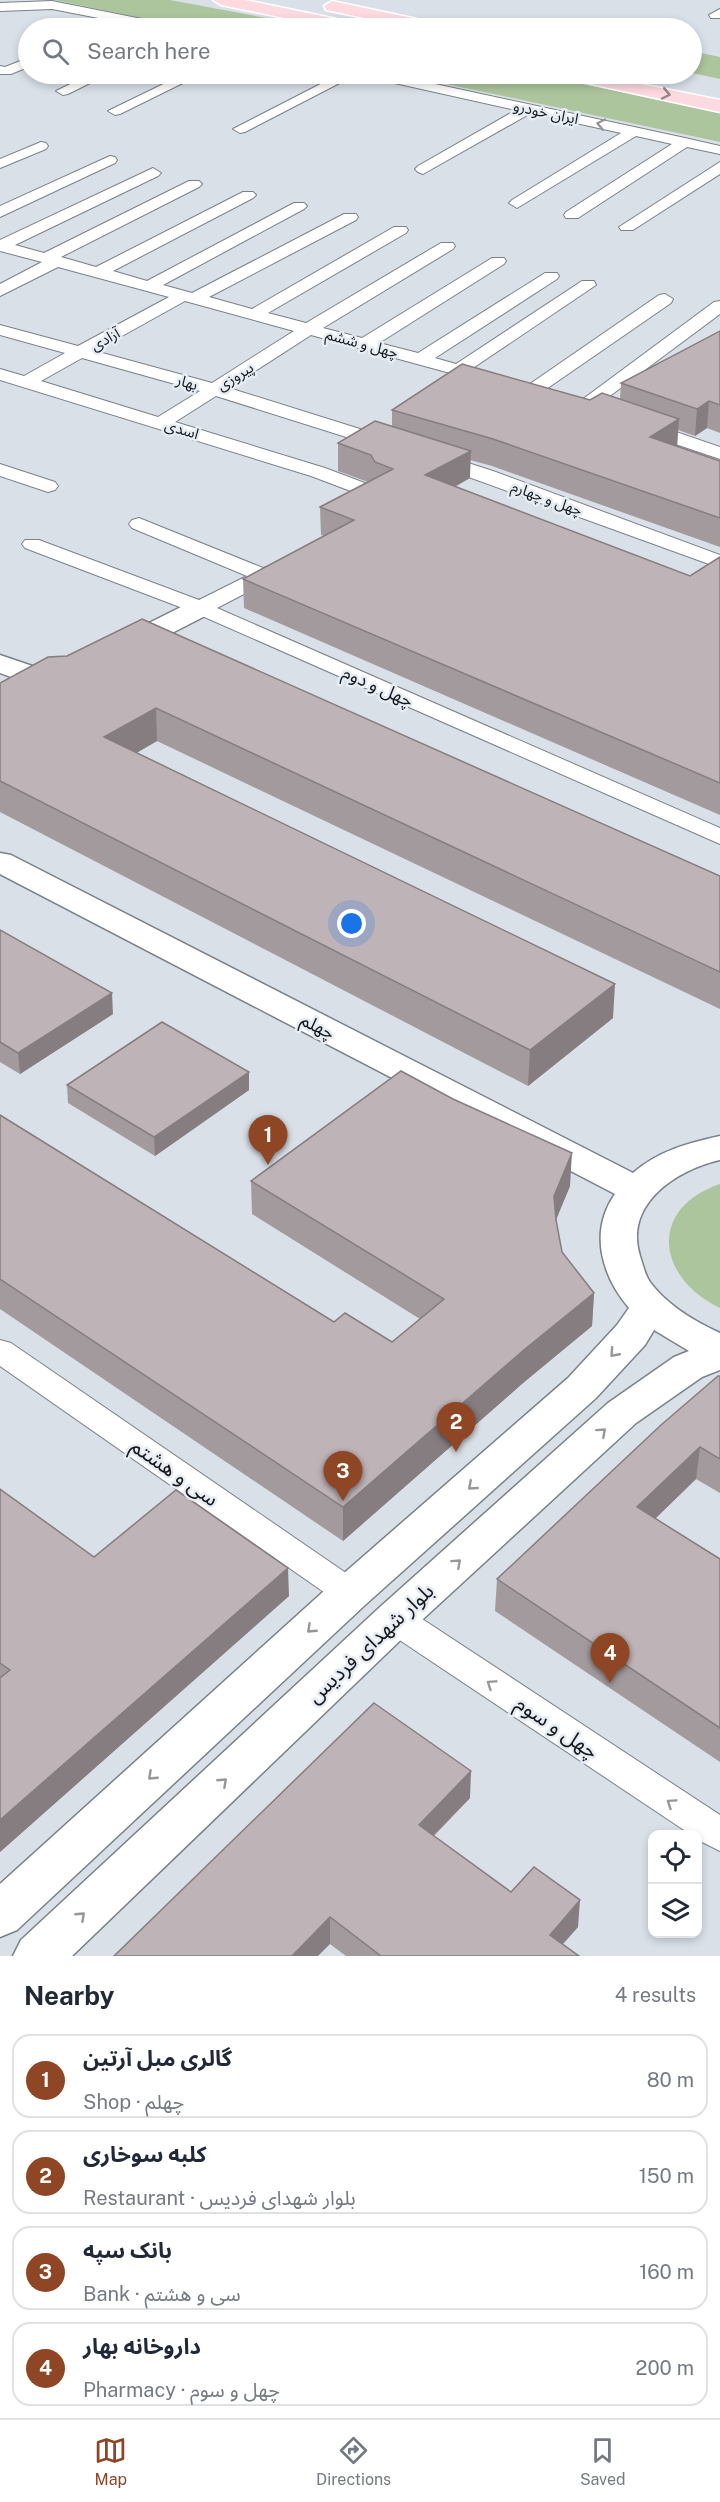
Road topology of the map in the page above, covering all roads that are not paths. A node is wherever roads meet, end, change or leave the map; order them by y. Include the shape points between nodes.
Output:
1 (214, 1) edge
2 (317, 2) dead end
3 (0, 7) edge
4 (118, 18) edge
5 (307, 18) edge
6 (390, 18) edge
7 (18, 66) edge
8 (0, 70) edge
9 (79, 84) edge
10 (173, 84) edge
11 (330, 84) edge
12 (418, 84) edge
13 (616, 84) edge
14 (691, 84) edge
15 (720, 90) edge
16 (63, 91) dead end
17 (720, 106) edge
18 (529, 108) junction
19 (115, 111) dead end
20 (240, 129) dead end
21 (634, 131) junction
22 (685, 142) junction
23 (41, 146) dead end
24 (720, 150) edge
25 (110, 160) dead end
26 (0, 164) edge
27 (720, 167) edge
28 (423, 169) dead end
29 (153, 173) dead end
30 (194, 184) dead end
31 (248, 195) dead end
32 (517, 203) dead end
33 (299, 206) dead end
34 (0, 212) edge
35 (572, 215) dead end
36 (350, 217) dead end
37 (627, 227) dead end
38 (400, 230) dead end
39 (0, 246) edge
40 (447, 246) dead end
41 (51, 260) junction
42 (498, 261) dead end
43 (99, 272) junction
44 (551, 276) dead end
45 (588, 285) dead end
46 (149, 286) junction
47 (0, 291) edge
48 (190, 297) junction
49 (665, 299) dead end
50 (720, 306) edge
51 (255, 314) junction
52 (309, 329) junction
53 (0, 330) edge
54 (365, 344) junction
55 (82, 352) junction
56 (421, 359) junction
57 (0, 374) edge
58 (461, 376) junction
59 (26, 382) junction
60 (214, 389) junction
61 (533, 390) junction
62 (585, 406) junction
63 (607, 414) edge
64 (630, 422) edge
65 (160, 423) junction
66 (393, 426) edge
67 (373, 439) junction
68 (354, 450) edge
69 (720, 453) edge
70 (336, 461) dead end
71 (0, 471) edge
72 (318, 472) junction
73 (48, 486) dead end
74 (363, 489) edge
75 (139, 524) dead end
76 (32, 544) dead end
77 (720, 562) edge
78 (285, 565) edge
79 (264, 576) junction
80 (200, 608) junction
81 (0, 663) edge
82 (720, 837) edge
83 (0, 862) edge
84 (720, 1148) edge
85 (635, 1189) junction
86 (650, 1306) junction
87 (720, 1348) edge
88 (0, 1351) edge
89 (720, 1354) edge
90 (350, 1593) junction
91 (395, 1619) junction
92 (720, 1835) edge
93 (0, 1915) edge
94 (39, 1956) edge

1 - 5 main road
2 - 6 main road
3 - 4 street via 52,5
7 - 8 street
9 - 16 street
10 - 19 street
11 - 20 street
12 - 18 street, ایران خودرو
13 -> 17 main road
14 - 15 main road
21 -> 18 street, ایران خودرو
18 - 28 street
21 - 22 street, ایران خودرو
21 - 32 street
22 - 24 street, ایران خودرو
22 - 35 street
23 - 26 street
25 - 34 street
27 - 37 street
29 - 39 street
30 - 41 street
31 - 43 street
33 - 46 street
36 - 48 street, آزادی
38 - 51 street
39 - 41 street, چهل و ششم
40 - 52 street, پیروزی
41 - 43 street, چهل و ششم
41 - 47 street
42 - 54 street
43 - 46 street, چهل و ششم
44 - 56 street
45 - 58 street
46 - 48 street, چهل و ششم
48 - 51 street, چهل و ششم
48 - 55 street, آزادی
49 - 61 street
50 - 62 street
51 - 52 street, چهل و ششم
52 - 54 street, چهل و ششم
52 - 60 street, پیروزی
53 - 55 street, بهار
54 - 56 street, چهل و ششم
55 - 59 street, آزادی
55 - 60 street, بهار
56 - 58 street, چهل و ششم
57 - 59 street, اسدی
58 - 61 street, چهل و ششم
59 - 65 street, اسدی
60 - 65 street, پیروزی
60 - 67 street, بهار
61 - 62 street, چهل و ششم
62 - 63 street, چهل و ششم
64 - 69 street
65 - 72 street, اسدی
66 - 67 street
67 - 68 street
67 - 77 street, چهل و چهارم via 486,475
70 - 72 street
71 - 73 street
72 - 74 street, اسدی
75 - 79 street
76 - 80 street, چهل و دوم
78 - 79 street
79 - 80 street
80 - 81 main road via 58,680
80 - 82 street, چهل و دوم
83 - 85 main road, چهلم
84 - 85 main road via 664,1166
85 - 86 main road via 619,1221 618,1256 635,1291
86 - 87 main road via 687,1334
86 -> 90 main road via 631,1335 582,1388
88 - 90 street, سی و هشتم
91 -> 89 main road, بلوار شهدای فردیس via 622,1413 687,1367
90 -> 93 main road
92 -> 91 street, چهل و سوم
94 -> 91 main road, بلوار شهدای فردیس

